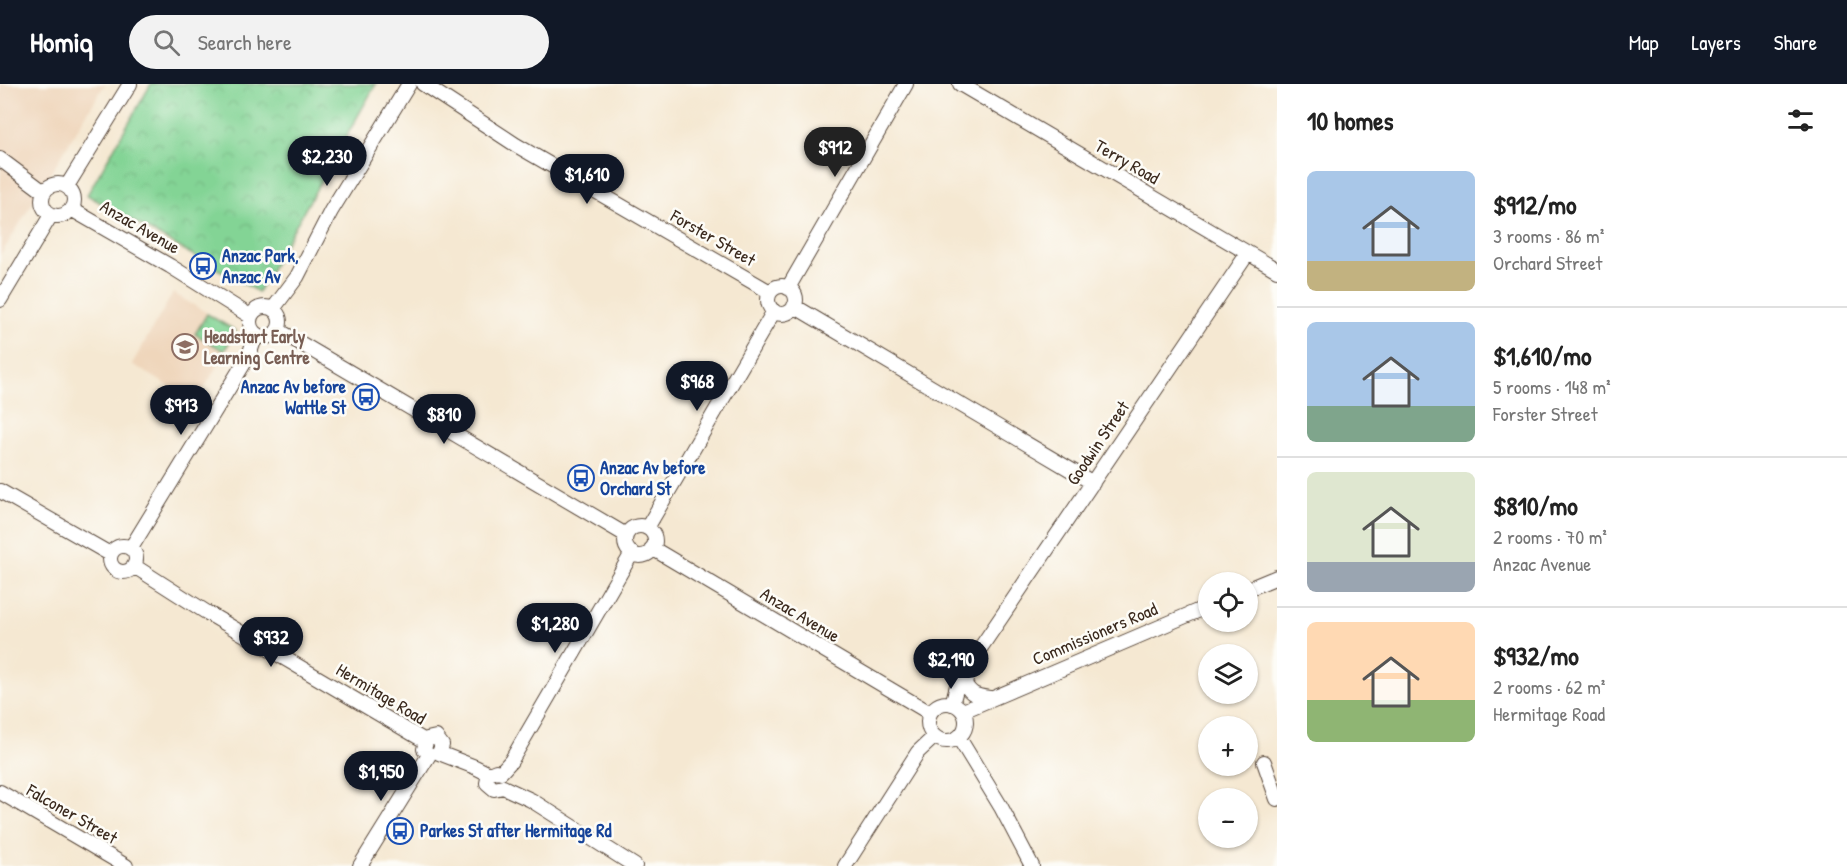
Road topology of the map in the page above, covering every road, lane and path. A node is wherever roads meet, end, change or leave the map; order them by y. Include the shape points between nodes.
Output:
1 (130, 84) edge
2 (409, 84) edge
3 (423, 84) edge
4 (906, 84) edge
5 (960, 84) edge
6 (0, 159) edge
7 (67, 186) junction
8 (44, 192) junction
9 (71, 209) junction
10 (51, 214) junction
11 (1248, 253) junction
12 (1277, 270) edge
13 (788, 288) junction
14 (770, 292) junction
15 (0, 300) edge
16 (794, 306) junction
17 (273, 309) junction
18 (774, 311) junction
19 (250, 316) junction
20 (278, 330) junction
21 (256, 335) junction
22 (1093, 483) junction
23 (0, 491) edge
24 (647, 528) junction
25 (626, 535) junction
26 (131, 548) junction
27 (652, 548) junction
28 (632, 553) junction
29 (110, 554) junction
30 (134, 566) junction
31 (1277, 577) edge
32 (1258, 585) edge
33 (1198, 611) edge
34 (977, 653) junction
35 (990, 698) junction
36 (957, 707) junction
37 (930, 713) junction
38 (934, 737) junction
39 (959, 738) junction
40 (431, 750) junction
41 (1264, 762) dead end
42 (495, 773) junction
43 (0, 792) edge
44 (1277, 799) edge
45 (126, 866) edge
46 (360, 866) edge
47 (635, 866) edge
48 (845, 866) edge
49 (1032, 866) edge

1 - 7 street
2 - 17 street via 331,211 297,277
3 - 14 street, Forster Street via 516,146
4 - 13 street
5 - 11 street, Terry Road
6 - 8 street
7 - 8 street via 57,184
7 - 9 street via 74,200
8 - 10 street via 42,202
9 - 10 street via 61,216
9 - 19 street, Anzac Avenue
10 - 15 street
11 - 12 street, Terry Road
11 - 22 street, Goodwin Street
13 - 14 street via 777,286
13 - 16 street via 795,296
14 - 18 street via 768,301
16 - 18 street via 785,313
16 - 22 street
17 - 19 street via 262,307
17 - 20 street via 280,318
18 - 24 street
19 - 21 street via 249,324
20 - 21 street via 270,337
20 - 25 street
21 - 26 street via 249,355
22 - 34 street, Goodwin Street
23 - 29 street
24 - 25 street via 633,528
24 - 27 street via 653,535
25 - 28 street via 626,547
26 - 29 street via 119,546
26 - 30 street via 136,559
27 - 28 street via 641,556
27 - 37 street, Anzac Avenue
28 - 42 street via 511,761
29 - 30 street via 117,571 125,572
30 - 40 street, Hermitage Road
31 - 32 street
33 - 35 street, Commissioners Road
34 - 35 street, Goodwin Street via 965,684 975,696
34 - 36 street, Goodwin Street via 960,675
35 - 36 street, Commissioners Road
36 - 37 street via 939,704
36 - 39 street via 966,725
37 - 38 street via 927,722
38 - 39 street via 946,742
38 - 48 street via 918,752
39 - 49 street
40 - 42 street, Hermitage Road
40 - 46 street
41 - 44 street
42 - 47 street via 505,779 503,787 531,800
43 - 45 street, Falconer Street

